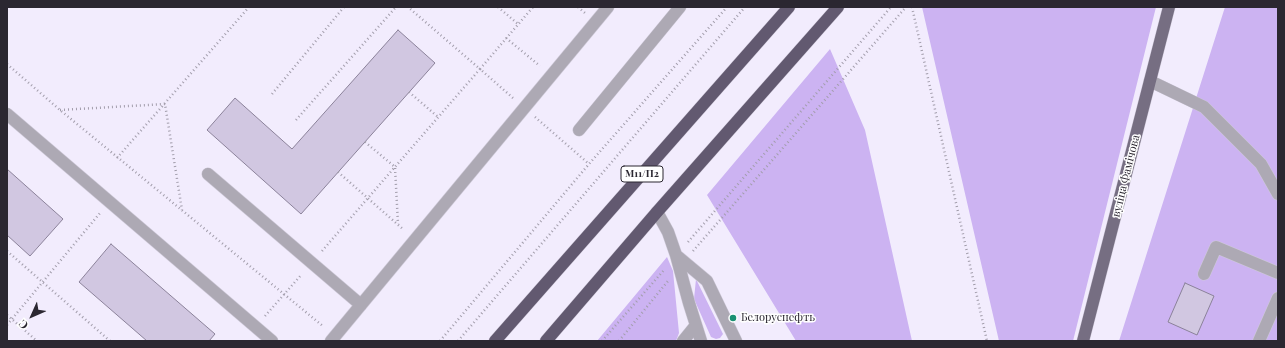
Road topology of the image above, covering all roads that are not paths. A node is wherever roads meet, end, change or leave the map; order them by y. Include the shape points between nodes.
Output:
1 (608, 7) edge
2 (680, 7) edge
3 (789, 7) edge
4 (838, 7) edge
5 (1168, 9) edge
6 (1150, 81) junction
7 (7, 114) edge
8 (579, 130) dead end
9 (208, 174) dead end
10 (1278, 194) edge
11 (657, 212) junction
12 (680, 262) junction
13 (1278, 273) edge
14 (1204, 274) dead end
15 (1278, 298) edge
16 (361, 306) junction
17 (696, 325) junction
18 (333, 339) edge
19 (699, 340) edge
20 (272, 341) edge
21 (494, 341) edge
22 (546, 341) edge
23 (683, 341) edge
24 (736, 341) edge
25 (1083, 341) edge
26 (1259, 341) edge

1 - 16 lane
2 - 8 lane
3 - 21 highway, М11/П2
4 - 11 highway, М11/П2
5 - 6 main road, вуліца Фамічова
6 - 10 lane via 1204,107 1261,164
6 - 25 main road, вуліца Фамічова
7 - 20 lane
9 - 16 lane
11 - 12 lane
11 - 22 highway, М11/П2
12 - 17 lane
12 - 24 lane via 707,281
13 - 14 lane via 1216,247
15 - 26 lane
16 - 18 lane
17 - 19 lane
17 - 23 lane

